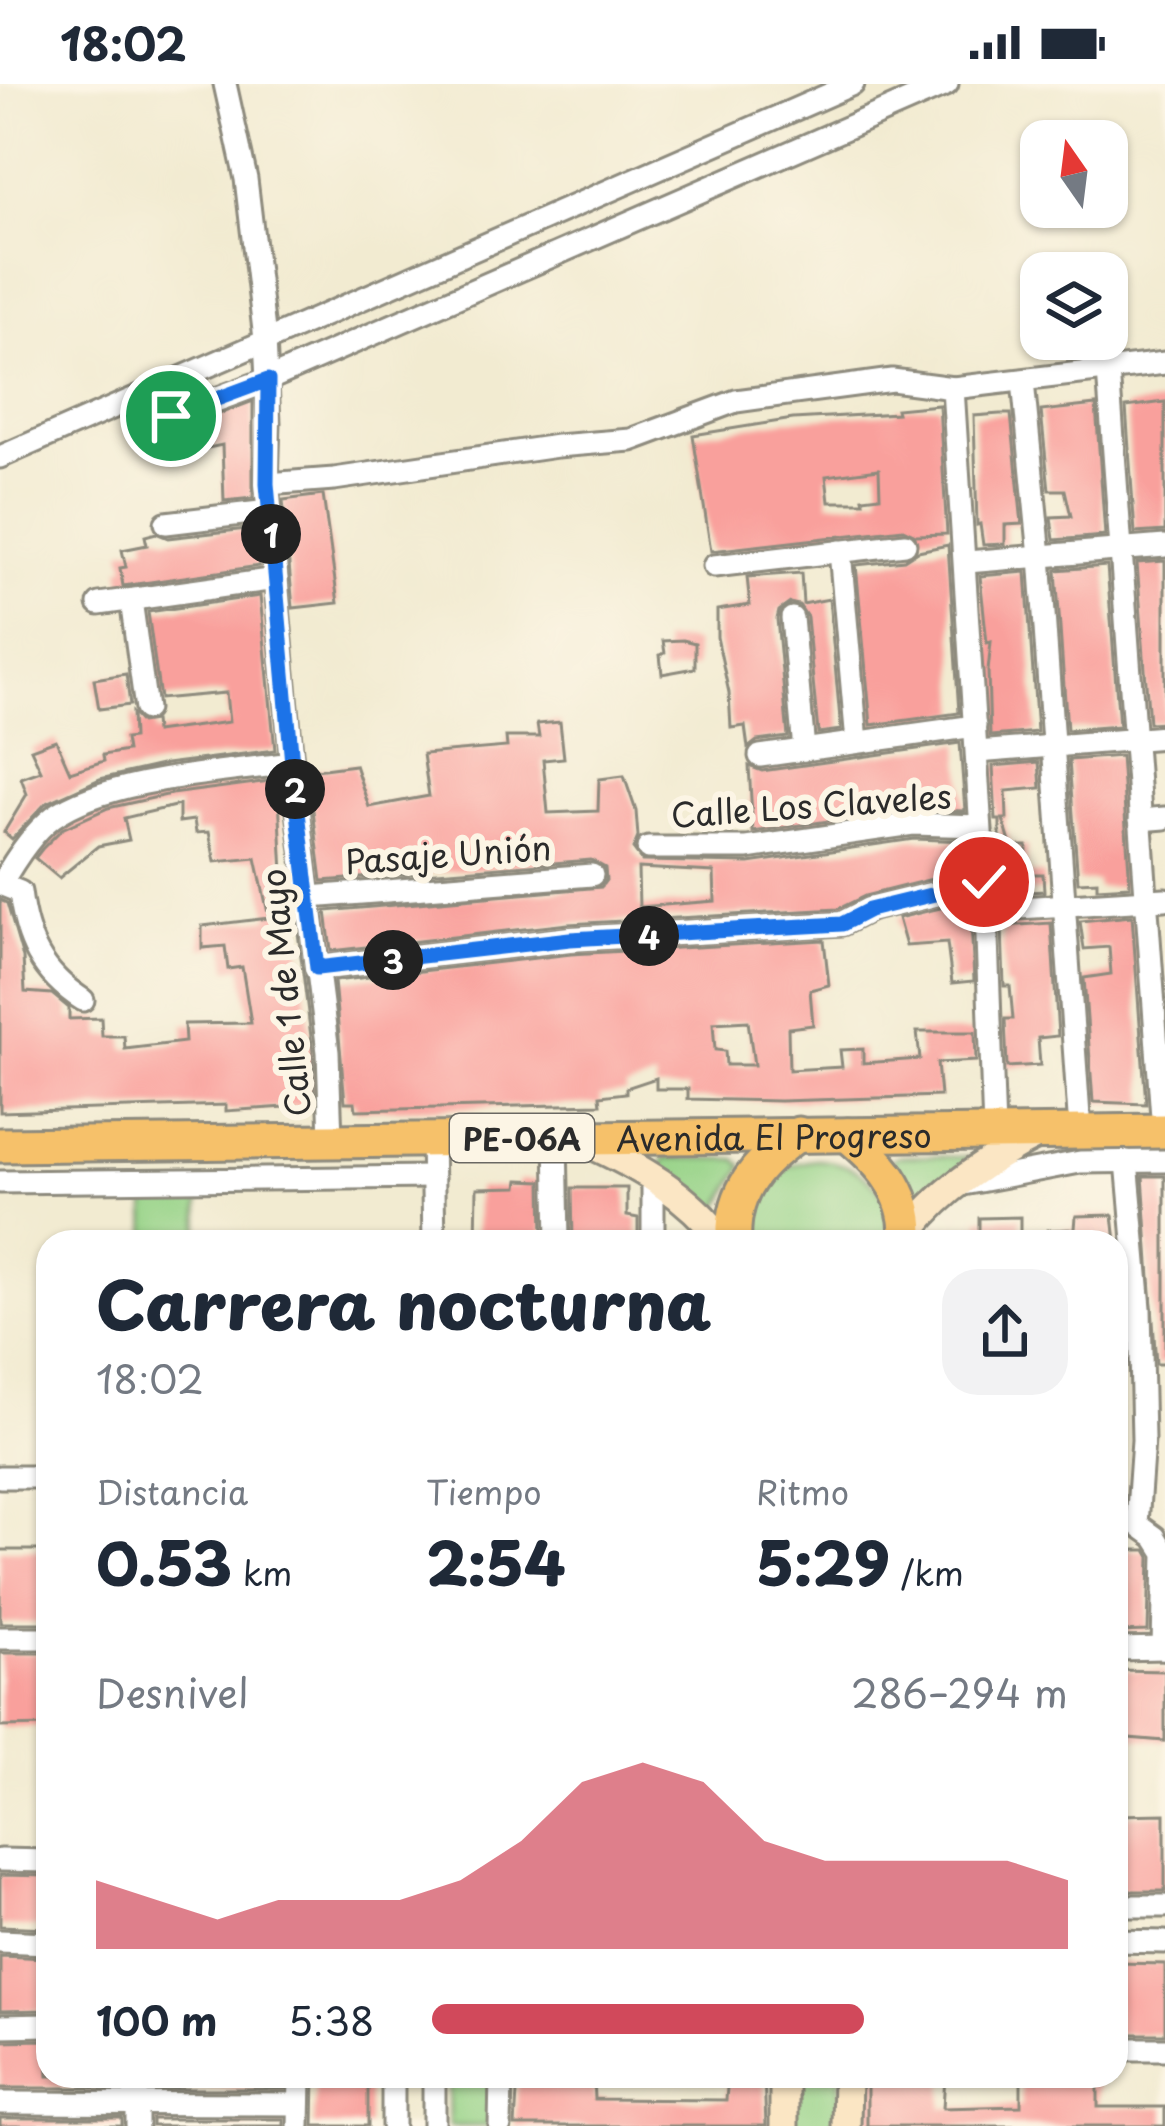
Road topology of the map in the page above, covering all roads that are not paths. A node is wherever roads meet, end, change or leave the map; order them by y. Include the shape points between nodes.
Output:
1 (225, 84) edge
2 (853, 84) edge
3 (947, 84) edge
4 (265, 338) junction
5 (1165, 363) edge
6 (1108, 370) junction
7 (268, 380) junction
8 (1023, 381) junction
9 (953, 388) junction
10 (171, 416) dead end
11 (0, 457) edge
12 (267, 484) junction
13 (269, 511) junction
14 (166, 523) dead end
15 (905, 544) dead end
16 (1165, 546) edge
17 (1119, 550) junction
18 (840, 551) junction
19 (1040, 556) junction
20 (967, 562) junction
21 (714, 566) dead end
22 (275, 579) junction
23 (131, 600) junction
24 (99, 604) dead end
25 (792, 618) dead end
26 (146, 709) dead end
27 (975, 726) junction
28 (1165, 736) edge
29 (1135, 739) junction
30 (857, 742) junction
31 (1053, 746) junction
32 (804, 750) junction
33 (977, 752) junction
34 (760, 756) dead end
35 (292, 763) junction
36 (1165, 818) edge
37 (1140, 820) junction
38 (979, 826) junction
39 (648, 848) dead end
40 (592, 875) dead end
41 (984, 882) junction
42 (0, 884) edge
43 (310, 897) junction
44 (1156, 899) edge
45 (1064, 904) junction
46 (986, 910) junction
47 (317, 968) junction
48 (83, 1000) dead end
49 (1162, 1067) edge
50 (1080, 1131) junction
51 (994, 1132) junction
52 (1044, 1132) junction
53 (798, 1134) junction
54 (848, 1135) junction
55 (565, 1137) junction
56 (332, 1139) junction
57 (433, 1140) junction
58 (1164, 1141) edge
59 (0, 1145) edge
60 (1127, 1161) junction
61 (653, 1176) junction
62 (433, 1178) junction
63 (0, 1182) edge
64 (957, 1186) junction
65 (434, 1230) edge
66 (559, 1230) edge
67 (653, 1230) edge
68 (713, 1230) edge
69 (735, 1230) edge
70 (906, 1230) edge
71 (913, 1230) edge
72 (1140, 1308) junction
73 (1165, 1308) edge
74 (1154, 1440) edge
75 (0, 1477) edge
76 (36, 1477) edge
77 (1128, 1479) edge
78 (1128, 1485) edge
79 (0, 1638) edge
80 (36, 1638) edge
81 (1164, 1648) edge
82 (1128, 1649) edge
83 (0, 1861) edge
84 (36, 1861) edge
85 (1128, 1906) edge
86 (1165, 1906) edge
87 (0, 1941) edge
88 (1128, 1941) edge
89 (36, 1942) edge
90 (1165, 1942) edge
91 (36, 2025) edge
92 (0, 2026) edge
93 (1128, 2049) edge
94 (1165, 2049) edge
95 (137, 2088) edge
96 (393, 2088) edge
97 (434, 2088) edge
98 (501, 2088) edge
99 (784, 2088) edge
100 (847, 2088) edge
101 (136, 2101) junction
102 (0, 2103) edge
103 (299, 2115) edge
104 (136, 2126) edge
105 (393, 2126) edge
106 (434, 2126) edge
107 (500, 2126) edge
108 (784, 2126) edge
109 (846, 2126) edge

1 - 4 street, Calle 1 de Mayo
2 - 4 street
3 - 7 street
4 - 7 street, Calle 1 de Mayo
4 - 11 street
5 - 6 street
6 - 8 street
6 - 17 street
7 - 10 street
7 - 12 street, Calle 1 de Mayo
8 - 9 street
8 - 19 street
9 - 12 street via 892,380 736,401 631,440
9 - 20 street
12 - 13 street, Calle 1 de Mayo
13 - 14 street
13 - 22 street, Calle 1 de Mayo
15 - 18 street
16 - 17 street
17 - 19 street
17 - 29 street
18 - 21 street
18 - 30 street
19 - 20 street
19 - 31 street
20 - 27 street
22 - 23 street
22 - 35 street, Calle 1 de Mayo
23 - 24 street
23 - 26 street
25 - 32 street
27 - 30 street
27 - 33 street
28 - 29 street
29 - 31 street
29 - 37 street
30 - 32 street
31 - 33 street
31 - 45 street
32 - 34 street
33 - 38 street
35 - 42 street via 165,781 74,805 50,819
35 - 43 street, Calle 1 de Mayo
36 - 37 street
37 - 44 street
38 - 39 street, Calle Los Claveles via 913,824 747,848
38 - 41 street
40 - 43 street, Pasaje Unión
41 - 46 street
41 - 47 street via 842,924 570,939
42 - 48 street via 20,892 30,940 49,974
43 - 47 street, Calle 1 de Mayo
44 - 45 street
44 - 49 street
45 - 46 street
45 - 50 street
46 - 51 street
47 - 56 street, Calle 1 de Mayo
49 - 58 street
50 - 52 highway, PE-06A
50 - 58 highway, PE-06A
51 - 52 highway, Avenida El Progreso / PE-06A
51 - 54 highway, Avenida El Progreso / PE-06A
52 - 64 main road
53 - 54 highway, Avenida El Progreso / PE-06A
53 - 55 highway, Avenida El Progreso / PE-06A
53 - 69 highway via 744,1185
54 - 70 highway via 889,1175
55 - 57 highway, Avenida El Progreso / PE-06A
55 - 61 main road
55 - 66 street
56 - 57 highway, Avenida El Progreso / PE-06A
56 - 59 highway, Avenida El Progreso / PE-06A
57 - 62 street
58 - 60 street
60 - 64 street
60 - 72 street
61 - 67 street
61 - 68 main road
62 - 63 street
62 - 65 street
64 - 71 main road
72 - 73 street
72 - 74 street
74 - 77 street
75 - 76 street
78 - 81 street via 1137,1524 1165,1552
79 - 80 street
81 - 82 street
83 - 84 street
85 - 86 street
87 - 89 street
88 - 90 street
91 - 92 street
93 - 94 street
95 - 101 street
96 - 105 street
97 - 106 street
98 - 107 street
99 - 108 main road
100 - 109 main road
101 - 102 street
101 - 103 street
101 - 104 street

